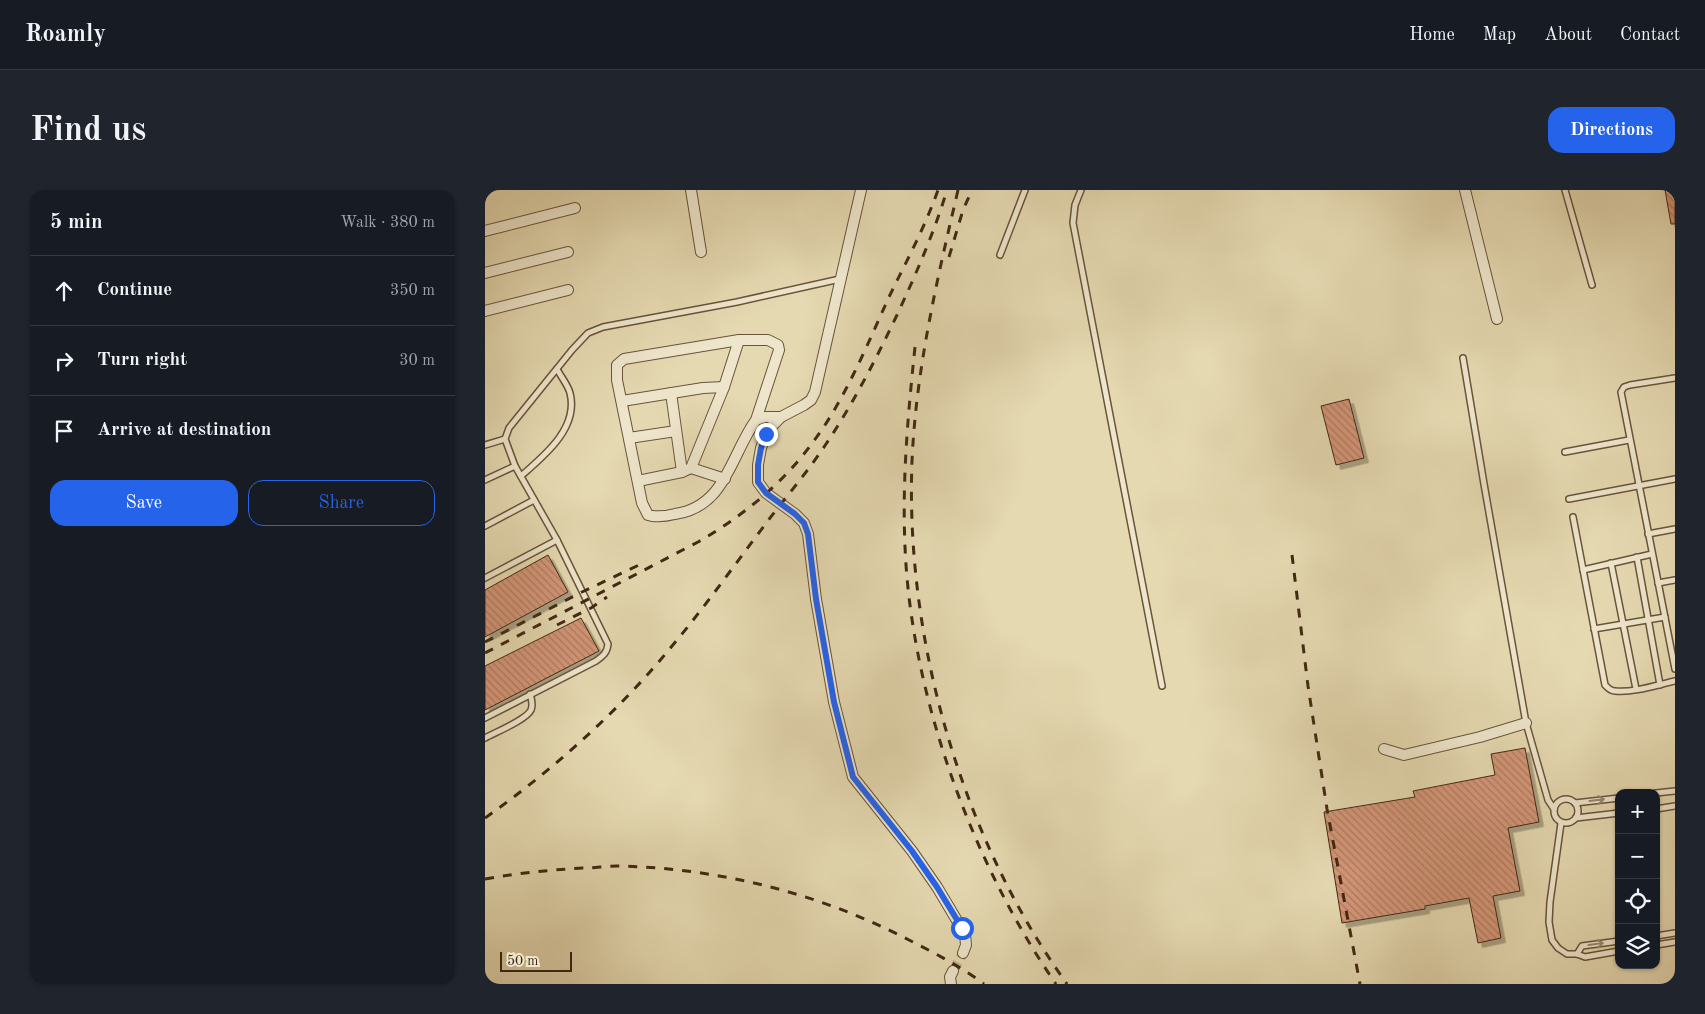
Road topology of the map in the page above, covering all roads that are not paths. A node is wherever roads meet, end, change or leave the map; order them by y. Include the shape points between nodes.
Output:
1 (691, 190) edge
2 (861, 190) edge
3 (1025, 190) edge
4 (1081, 190) edge
5 (1465, 190) edge
6 (1565, 190) edge
7 (575, 208) dead end
8 (485, 231) edge
9 (568, 252) dead end
10 (701, 252) dead end
11 (1000, 255) dead end
12 (485, 273) edge
13 (840, 279) junction
14 (1592, 285) dead end
15 (568, 290) dead end
16 (485, 311) edge
17 (1497, 319) dead end
18 (739, 340) junction
19 (1463, 358) dead end
20 (557, 369) junction
21 (1675, 378) edge
22 (724, 387) junction
23 (671, 393) junction
24 (622, 401) junction
25 (781, 417) junction
26 (756, 420) junction
27 (676, 431) junction
28 (629, 438) junction
29 (505, 439) junction
30 (1629, 440) junction
31 (485, 445) edge
32 (1565, 452) dead end
33 (515, 466) junction
34 (686, 470) junction
35 (521, 476) junction
36 (1675, 478) edge
37 (725, 479) junction
38 (485, 480) edge
39 (637, 481) junction
40 (1638, 486) junction
41 (1569, 498) dead end
42 (534, 500) junction
43 (1573, 517) dead end
44 (485, 526) edge
45 (1675, 529) edge
46 (1648, 534) junction
47 (557, 540) junction
48 (1652, 554) junction
49 (1637, 557) junction
50 (1611, 563) junction
51 (1583, 570) junction
52 (485, 578) edge
53 (1675, 580) edge
54 (1658, 582) junction
55 (1665, 617) junction
56 (1648, 620) junction
57 (1623, 624) junction
58 (1595, 629) junction
59 (1675, 669) edge
60 (1675, 681) edge
61 (1660, 684) junction
62 (1162, 686) dead end
63 (1636, 689) junction
64 (530, 694) junction
65 (485, 718) edge
66 (1526, 723) junction
67 (485, 738) edge
68 (1384, 749) dead end
69 (1675, 791) edge
70 (1660, 793) edge
71 (1615, 798) edge
72 (1575, 803) junction
73 (1675, 806) edge
74 (1660, 808) edge
75 (1554, 809) junction
76 (1615, 813) edge
77 (1576, 818) junction
78 (1561, 823) junction
79 (1675, 933) edge
80 (1660, 935) edge
81 (1615, 942) edge
82 (1675, 942) edge
83 (1660, 944) edge
84 (1615, 952) edge
85 (963, 953) tunnel mouth
86 (1577, 954) junction
87 (953, 971) tunnel mouth
88 (951, 984) edge

1 - 10 street
2 - 13 street
3 - 11 lane
4 - 62 lane via 1073,223
5 - 17 street
6 - 14 lane
7 - 8 street
9 - 12 street
13 - 20 lane via 603,327 588,333
13 - 25 street via 815,392 811,400
15 - 16 street
18 - 22 street
18 - 24 street via 624,359 616,371
18 - 26 street via 767,340 778,345 777,359
19 - 66 lane
20 - 29 lane via 509,428
20 - 35 lane via 569,391 571,413 562,434
21 - 30 lane via 1624,387 1621,399
22 - 23 street
22 - 34 street
23 - 24 street
23 - 27 street
24 - 28 street
25 - 26 street
25 - 85 street via 766,434 761,448 758,482 766,493 804,523 808,534 833,693 853,777 937,887 965,934
26 - 37 street
27 - 28 street
27 - 34 street
28 - 39 street
29 - 31 lane
29 - 33 lane
30 - 32 lane
30 - 40 lane
33 - 35 lane
33 - 38 lane
34 - 37 street
34 - 39 street
35 - 42 lane
36 - 40 lane
37 - 39 street via 698,507 658,517 648,515 645,510
40 - 41 lane
40 - 46 lane
42 - 44 lane
42 - 47 lane
43 - 51 lane
45 - 46 lane
46 - 48 lane
47 - 52 lane
47 - 64 lane via 607,649 604,656
48 - 49 lane
48 - 54 lane
49 - 50 lane
49 - 56 lane
50 - 51 lane
50 - 57 lane
51 - 58 lane
53 - 54 lane
54 - 55 lane
55 - 56 lane
55 - 59 lane
56 - 57 lane
56 - 61 lane
57 - 58 lane
57 - 63 lane
58 - 63 lane via 1605,685 1614,692
60 - 61 lane
61 - 63 lane
64 - 65 lane
64 - 67 lane via 532,709 527,716
66 - 68 street via 1403,755
66 - 75 lane via 1548,800
69 - 70 lane
72 -> 71 lane
72 - 75 lane via 1565,799 1557,802
72 - 77 lane
73 - 74 lane
75 - 78 lane via 1555,817
76 - 77 lane
77 - 78 lane via 1569,823
78 - 86 lane via 1549,922 1552,940 1558,948 1567,954
79 - 80 lane
86 -> 81 lane via 1582,946
82 - 83 lane
84 - 86 lane via 1585,957
87 - 88 street

